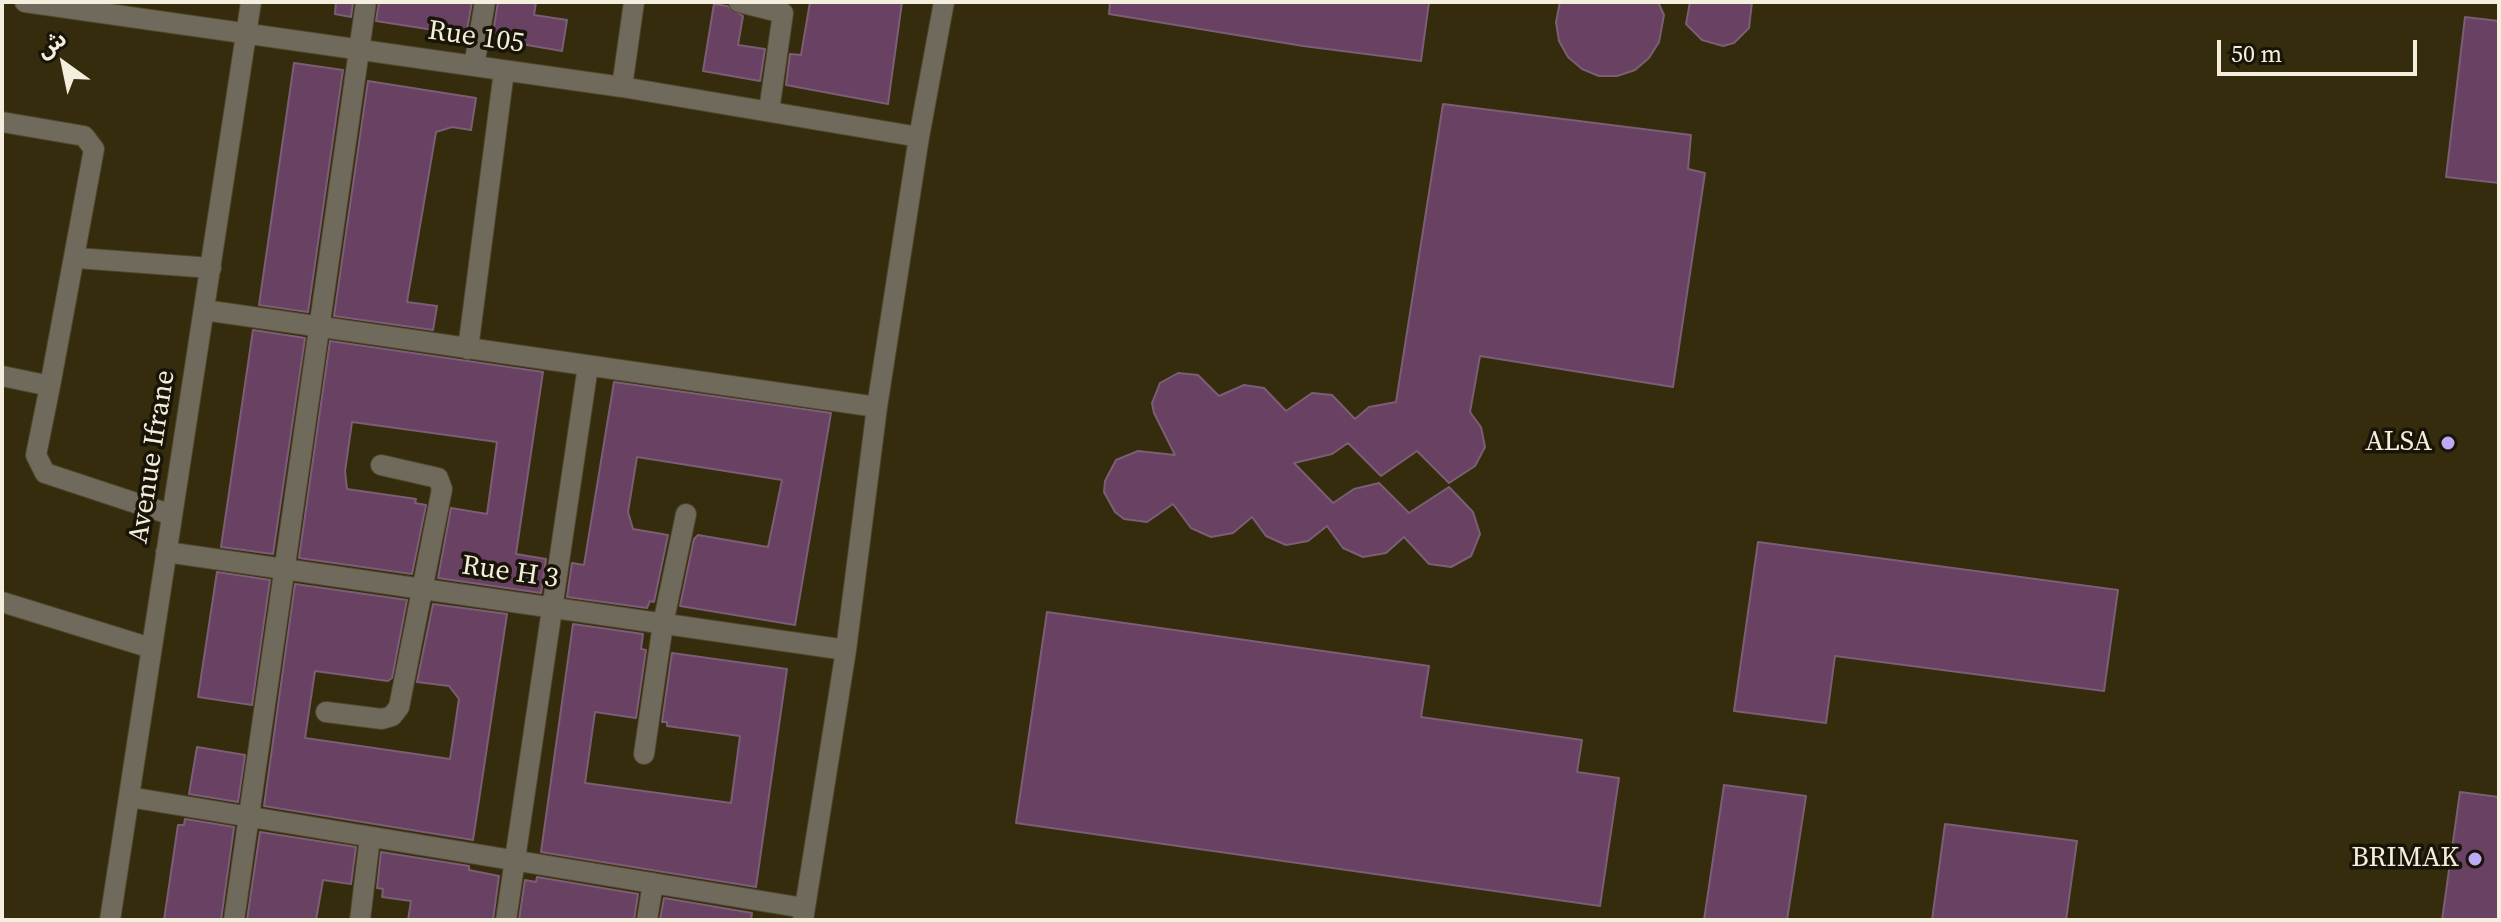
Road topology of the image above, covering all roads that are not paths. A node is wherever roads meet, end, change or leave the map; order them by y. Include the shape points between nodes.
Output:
1 (25, 2) edge
2 (251, 2) edge
3 (366, 2) edge
4 (485, 2) edge
5 (634, 2) edge
6 (739, 2) edge
7 (944, 2) edge
8 (246, 32) junction
9 (359, 50) junction
10 (474, 66) junction
11 (504, 71) junction
12 (622, 87) junction
13 (769, 111) junction
14 (2, 122) edge
15 (919, 137) junction
16 (77, 258) junction
17 (211, 268) junction
18 (204, 310) junction
19 (320, 327) junction
20 (468, 349) junction
21 (588, 366) junction
22 (2, 376) edge
23 (50, 386) junction
24 (877, 407) junction
25 (381, 465) dead end
26 (686, 514) dead end
27 (172, 515) junction
28 (166, 552) junction
29 (284, 569) junction
30 (421, 589) junction
31 (2, 602) edge
32 (552, 608) junction
33 (663, 624) junction
34 (151, 648) junction
35 (846, 650) junction
36 (326, 712) dead end
37 (644, 754) dead end
38 (129, 797) junction
39 (249, 817) junction
40 (370, 837) junction
41 (515, 860) junction
42 (653, 883) junction
43 (804, 914) edge
44 (110, 920) edge
45 (234, 920) edge
46 (360, 920) edge
47 (506, 920) edge
48 (647, 920) edge

1 - 8 street, Rue 105
2 - 8 street, Avenue Ifrane
3 - 9 street
4 - 10 street
5 - 12 street
6 - 13 street via 783,13
7 - 15 street
8 - 9 street, Rue 105
8 - 17 street, Avenue Ifrane
9 - 10 street, Rue 105
9 - 19 street
10 - 11 street, Rue 105
11 - 12 street, Rue 105
11 - 20 street
12 - 13 street, Rue 105
13 - 15 street, Rue 105
14 - 16 street via 84,136 92,143
15 - 24 street
16 - 17 street
16 - 23 street
17 - 18 street, Avenue Ifrane
18 - 19 street
18 - 27 street, Avenue Ifrane
19 - 20 street
19 - 29 street
20 - 21 street
21 - 24 street
21 - 32 street
22 - 23 street
23 - 27 street via 36,455 45,473
24 - 35 street
25 - 30 street via 441,483
26 - 33 street
27 - 28 street, Avenue Ifrane
28 - 29 street, Rue H 3
28 - 34 street, Avenue Ifrane
29 - 30 street, Rue H 3
29 - 39 street
30 - 32 street, Rue H 3
30 - 36 street via 399,707 382,719
31 - 34 street
32 - 33 street, Rue H 3
32 - 41 street
33 - 35 street, Rue H 3
33 - 37 street
34 - 38 street, Avenue Ifrane
35 - 43 street
38 - 39 street
38 - 44 street, Avenue Ifrane
39 - 40 street
39 - 45 street
40 - 41 street
40 - 46 street
41 - 42 street
41 - 47 street
42 - 43 street
42 - 48 street

